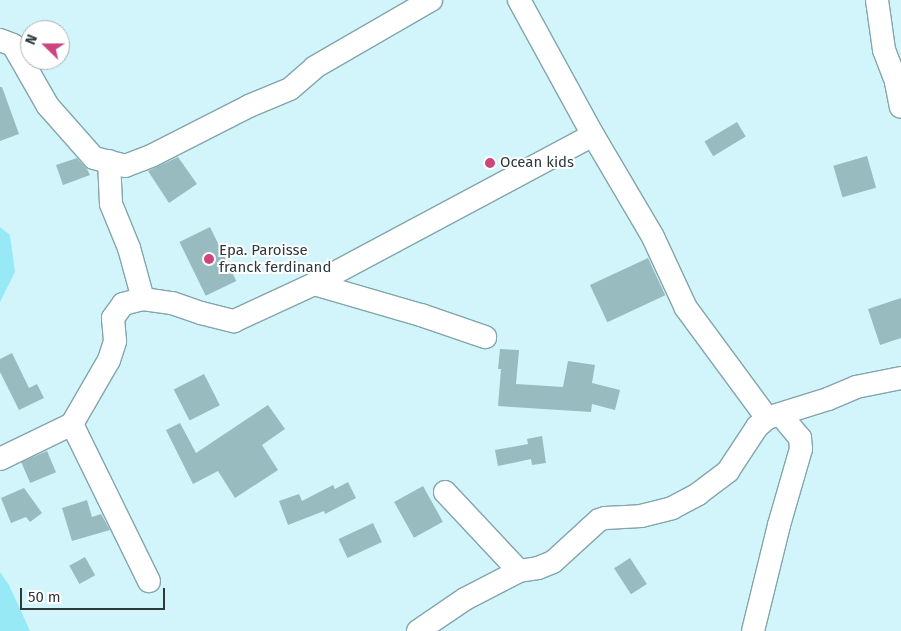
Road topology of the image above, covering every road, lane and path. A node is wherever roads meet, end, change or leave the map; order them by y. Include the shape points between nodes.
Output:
1 (431, 0) edge
2 (519, 0) edge
3 (877, 0) edge
4 (0, 40) edge
5 (901, 108) edge
6 (593, 135) junction
7 (110, 161) junction
8 (314, 284) junction
9 (143, 299) junction
10 (484, 337) dead end
11 (901, 378) edge
12 (774, 416) junction
13 (72, 424) junction
14 (0, 459) edge
15 (445, 492) dead end
16 (519, 571) junction
17 (149, 581) dead end
18 (418, 631) edge
19 (752, 631) edge

1 - 7 street via 315,67 290,89 125,166
2 - 6 street
3 - 5 street via 884,50 896,82
4 - 7 street via 13,45 48,106 94,158
6 - 8 street
6 - 12 street via 653,237 686,308
7 - 9 street via 111,204
8 - 9 street via 234,321 172,303
8 - 10 street
9 - 13 street via 123,304 113,318 115,341 109,360
11 - 12 street via 856,386 820,402
12 - 16 street via 757,428 728,471 698,494 672,508 641,516 599,520 553,562
12 - 19 street via 800,438 801,450
13 - 14 street
13 - 17 street
15 - 16 street
16 - 18 street via 465,599

